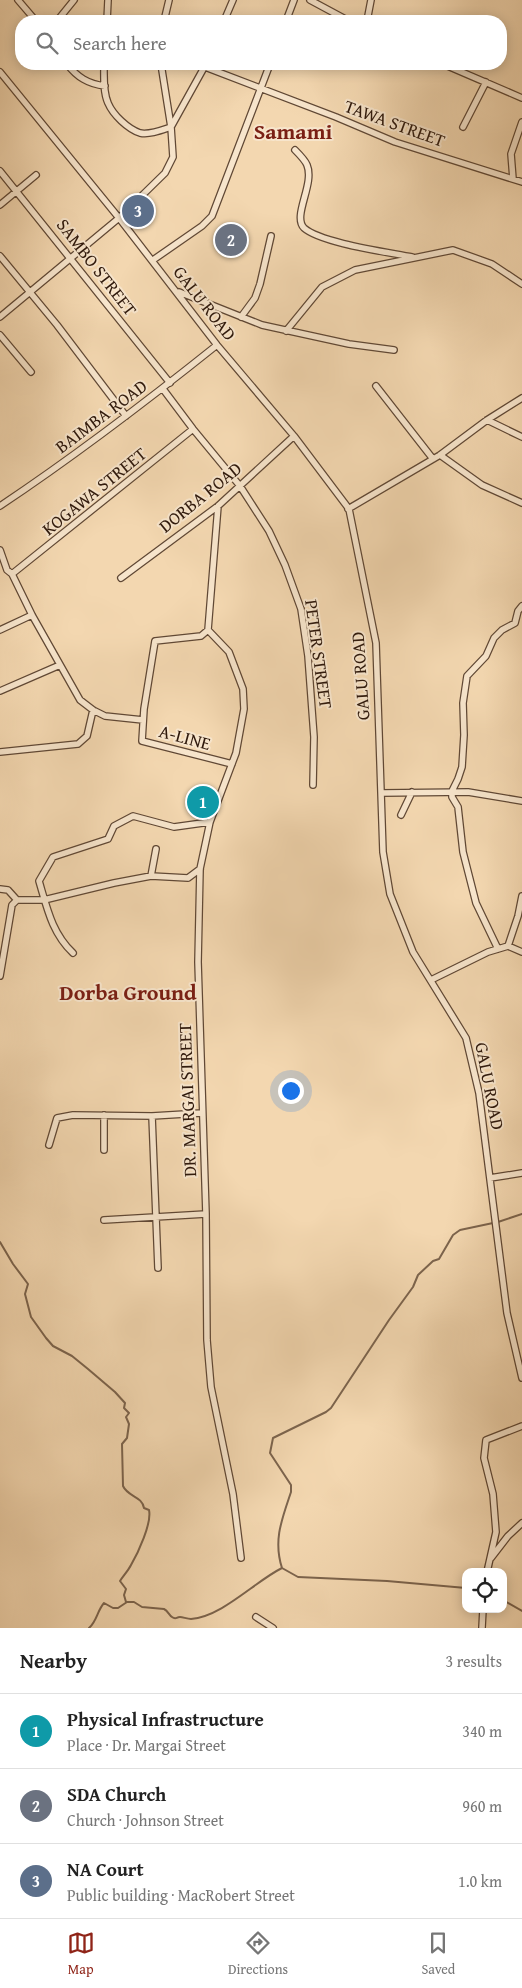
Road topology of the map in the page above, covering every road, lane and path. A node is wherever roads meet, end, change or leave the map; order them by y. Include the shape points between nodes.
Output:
1 (18, 0) edge
2 (74, 0) edge
3 (108, 0) edge
4 (169, 0) edge
5 (233, 0) edge
6 (294, 0) edge
7 (310, 0) edge
8 (371, 0) edge
9 (31, 15) edge
10 (62, 15) edge
11 (107, 15) edge
12 (165, 15) edge
13 (227, 15) edge
14 (288, 15) edge
15 (338, 15) edge
16 (369, 15) edge
17 (72, 70) edge
18 (104, 70) edge
19 (162, 70) edge
20 (203, 70) edge
21 (215, 70) edge
22 (268, 70) edge
23 (457, 70) edge
24 (0, 72) edge
25 (486, 82) junction
26 (104, 86) junction
27 (260, 88) junction
28 (522, 98) edge
29 (522, 122) edge
30 (171, 127) junction
31 (463, 127) dead end
32 (295, 150) dead end
33 (0, 171) edge
34 (36, 175) dead end
35 (513, 179) junction
36 (522, 182) edge
37 (17, 191) junction
38 (0, 205) edge
39 (119, 218) junction
40 (271, 236) dead end
41 (0, 256) edge
42 (71, 257) junction
43 (414, 258) junction
44 (153, 260) junction
45 (522, 284) edge
46 (177, 292) junction
47 (30, 293) junction
48 (0, 317) edge
49 (241, 317) junction
50 (286, 331) junction
51 (0, 334) edge
52 (217, 345) junction
53 (394, 350) dead end
54 (31, 372) dead end
55 (170, 383) junction
56 (376, 386) dead end
57 (163, 389) junction
58 (522, 398) edge
59 (126, 416) junction
60 (487, 420) junction
61 (193, 429) junction
62 (294, 436) junction
63 (522, 437) edge
64 (440, 455) junction
65 (433, 459) junction
66 (240, 486) junction
67 (522, 503) edge
68 (0, 506) edge
69 (218, 506) junction
70 (348, 509) junction
71 (0, 550) edge
72 (0, 572) edge
73 (9, 572) junction
74 (121, 578) dead end
75 (522, 606) edge
76 (32, 615) junction
77 (0, 630) edge
78 (208, 630) junction
79 (60, 665) junction
80 (0, 691) edge
81 (93, 710) junction
82 (143, 720) junction
83 (0, 752) edge
84 (232, 764) junction
85 (313, 785) dead end
86 (452, 791) junction
87 (412, 792) junction
88 (382, 793) junction
89 (522, 801) edge
90 (401, 815) dead end
91 (210, 822) junction
92 (156, 849) dead end
93 (200, 869) junction
94 (151, 876) junction
95 (0, 889) edge
96 (522, 896) edge
97 (17, 900) junction
98 (44, 900) junction
99 (508, 946) junction
100 (498, 949) junction
101 (522, 952) edge
102 (73, 953) dead end
103 (0, 976) edge
104 (430, 980) junction
105 (202, 1113) junction
106 (104, 1115) junction
107 (152, 1116) junction
108 (49, 1145) dead end
109 (104, 1150) dead end
110 (522, 1173) edge
111 (490, 1178) junction
112 (206, 1214) junction
113 (155, 1217) junction
114 (104, 1220) dead end
115 (158, 1268) dead end
116 (522, 1378) edge
117 (522, 1426) edge
118 (522, 1523) edge
119 (241, 1558) dead end
120 (488, 1562) junction
121 (487, 1568) edge
122 (483, 1613) edge
123 (256, 1617) dead end
124 (272, 1628) edge
125 (482, 1628) edge

1 - 9 street
2 - 10 street
3 - 11 street
4 - 12 street
5 - 13 street
6 - 14 street
7 - 15 street
8 - 16 street
17 - 26 street via 90,84
18 - 26 street
19 - 30 street
20 - 30 street
21 - 27 street, TAWA STREET
22 - 27 street
23 - 25 street
24 - 39 street, GALU ROAD
25 - 28 street
25 - 31 street
26 - 30 street via 108,104 129,127 141,133 154,133
27 - 35 street, TAWA STREET via 395,142
27 - 44 street via 212,216
29 - 35 street via 511,154
30 - 39 street via 172,157 165,173
32 - 43 street via 308,165 308,183 300,212 303,227 326,239
33 - 37 street, SAMBO STREET
34 - 37 street
35 - 36 street, TAWA STREET
37 - 38 street
37 - 42 street, SAMBO STREET
39 - 42 street
39 - 44 street, GALU ROAD
40 - 49 street via 255,298
41 - 47 street
42 - 47 street
42 - 55 street, SAMBO STREET
43 - 45 street via 453,250 492,264
43 - 50 street via 355,270 322,287
44 - 46 street, GALU ROAD
46 - 49 street
46 - 52 street, GALU ROAD
47 - 48 street
47 - 59 street
49 - 50 street
50 - 53 street
51 - 54 street
52 - 55 street, BAIMBA ROAD
52 - 62 street, GALU ROAD
55 - 57 street, BAIMBA ROAD
56 - 65 street
57 - 59 street, BAIMBA ROAD
57 - 61 street, PETER STREET
58 - 60 street
59 - 68 street, BAIMBA ROAD via 55,470
60 - 63 street
60 - 64 street
61 - 66 street, PETER STREET
61 - 73 street, KOGAWA STREET
62 - 66 street, DORBA ROAD
62 - 70 street, GALU ROAD
64 - 65 street
64 - 67 street via 482,485
65 - 70 street
66 - 69 street, DORBA ROAD
66 - 85 street, PETER STREET via 286,565 301,609 314,737
69 - 74 street, DORBA ROAD
69 - 78 street
70 - 88 street, GALU ROAD via 376,643
71 - 73 street
72 - 73 street
73 - 76 street
75 - 86 street via 515,623 494,638 486,656 467,676 463,703 462,768
76 - 77 street
76 - 79 street
78 - 82 street via 202,636 155,641
78 - 84 street, DR. MARGAI STREET via 229,652 243,689 244,709
79 - 80 street
79 - 81 street via 80,700
81 - 82 street, A-LINE via 106,716
81 - 83 street via 87,736 78,744
82 - 84 street, A-LINE via 142,741
84 - 91 street, DR. MARGAI STREET
86 - 87 street
86 - 89 street
86 - 100 street via 458,807 463,852 476,903
87 - 88 street
87 - 90 street
88 - 104 street, GALU ROAD via 382,852 390,894 413,952
91 - 93 street, DR. MARGAI STREET
91 - 98 street via 174,827 133,816 114,826 108,839 53,858 39,881
92 - 94 street
93 - 94 street via 188,878
93 - 105 street, DR. MARGAI STREET via 198,962
94 - 98 street
95 - 97 street via 8,890
96 - 99 street
97 - 98 street
97 - 103 street via 12,906
98 - 102 street via 52,926
99 - 100 street
99 - 101 street
100 - 104 street
104 - 111 street, GALU ROAD via 466,1038 479,1094
105 - 107 street
105 - 112 street, DR. MARGAI STREET
106 - 107 street
106 - 108 street via 57,1118
106 - 109 street
107 - 113 street
110 - 111 street
111 - 116 street, GALU ROAD via 507,1314
112 - 113 street
112 - 119 street, DR. MARGAI STREET via 206,1314 211,1387 233,1494
113 - 114 street
113 - 115 street
117 - 120 street via 486,1440 484,1458 493,1494 496,1532
118 - 120 street
120 - 121 street
122 - 125 street
123 - 124 street

